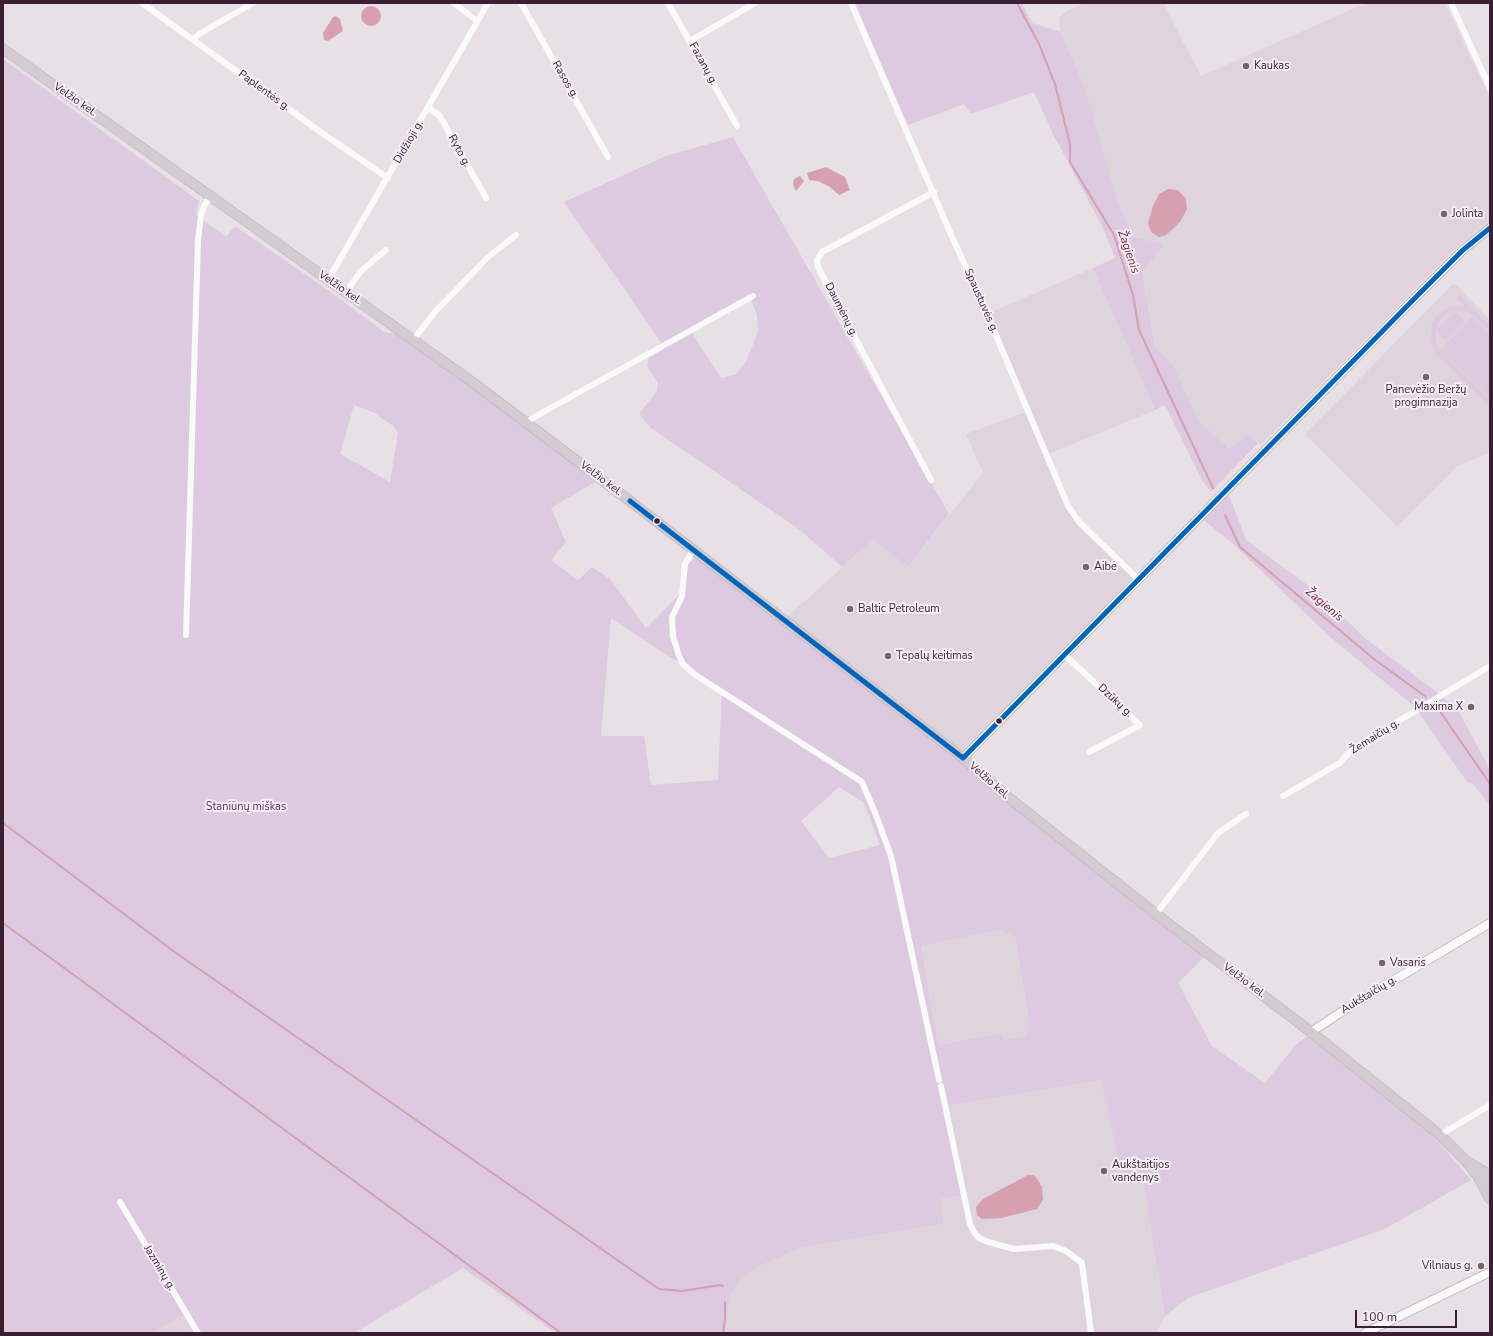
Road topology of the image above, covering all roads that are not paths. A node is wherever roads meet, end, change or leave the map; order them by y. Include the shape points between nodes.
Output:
1 (142, 3) edge
2 (253, 3) edge
3 (454, 3) edge
4 (488, 3) edge
5 (521, 3) edge
6 (668, 3) edge
7 (755, 3) edge
8 (851, 3) edge
9 (1451, 3) edge
10 (478, 20) junction
11 (193, 40) junction
12 (690, 41) junction
13 (3, 49) edge
14 (1490, 88) edge
15 (429, 108) junction
16 (737, 126) dead end
17 (608, 157) dead end
18 (388, 178) junction
19 (934, 192) junction
20 (211, 196) junction
21 (486, 198) dead end
22 (1490, 228) edge
23 (516, 236) dead end
24 (386, 250) dead end
25 (328, 280) junction
26 (346, 292) junction
27 (753, 296) dead end
28 (413, 340) junction
29 (526, 423) junction
30 (931, 480) dead end
31 (693, 550) junction
32 (1139, 580) junction
33 (186, 636) dead end
34 (1065, 655) junction
35 (1490, 666) edge
36 (1089, 752) dead end
37 (963, 758) junction
38 (1283, 796) dead end
39 (1246, 814) dead end
40 (1156, 914) junction
41 (1490, 923) edge
42 (1311, 1032) junction
43 (1490, 1105) edge
44 (1440, 1135) junction
45 (1466, 1161) junction
46 (1490, 1175) edge
47 (1477, 1176) junction
48 (1490, 1185) edge
49 (1490, 1199) edge
50 (120, 1202) dead end
51 (1490, 1272) edge
52 (198, 1333) edge
53 (1091, 1333) edge
54 (1365, 1333) edge

1 - 11 street, Paplentės g.
2 - 11 street
3 - 10 street
4 - 10 street, Didžioji g.
5 - 17 street, Rasos g.
6 - 12 street, Fazanų g.
7 - 12 street
8 - 19 street, Spaustuvės g.
9 - 14 street
10 - 15 street, Didžioji g.
11 - 18 street, Paplentės g.
12 - 16 street, Fazanų g.
13 - 20 main road, Velžio kel.
15 - 18 street, Didžioji g.
15 - 21 street, Ryto g. via 440,116
18 - 25 street, Didžioji g.
19 - 30 street, Daumėnų g. via 822,252 817,260 818,267
19 - 32 street, Spaustuvės g. via 1068,506 1080,522
20 - 25 main road, Velžio kel.
20 - 33 street via 201,215 198,240
22 - 32 main road via 1463,250
23 - 28 street via 488,257 435,312
24 - 26 street via 361,271
25 - 26 main road, Velžio kel.
26 - 28 main road, Velžio kel.
27 - 29 street
28 - 29 main road, Velžio kel.
29 - 31 main road, Velžio kel.
31 - 37 main road, Velžio kel.
31 - 53 street via 687,559 682,596 672,617 673,636 683,664 694,674 862,782 891,856 970,1224 979,1238 988,1242 1008,1248 1053,1246 1066,1251 1082,1263
32 - 34 main road
34 - 36 street, Dzūkų g. via 1140,725
34 - 37 main road
35 - 38 street, Žemaičių g. via 1352,749 1340,763
37 - 40 main road, Velžio kel. via 1003,793
39 - 40 street via 1218,833
40 - 42 main road, Velžio kel.
41 - 42 main road, Aukštaičių g.
42 - 44 main road, Velžio kel.
43 - 44 street
44 - 45 main road, Velžio kel.
45 - 46 main road
45 - 47 main road, Velžio kel.
47 - 48 main road
47 - 49 main road
50 - 52 street, Jazminų g.
51 - 54 main road

